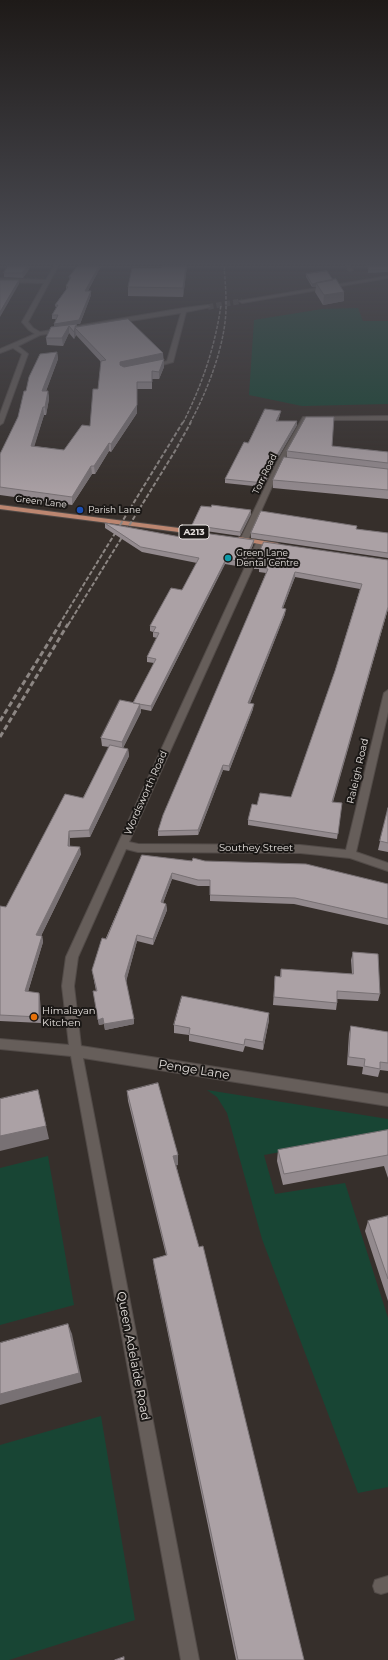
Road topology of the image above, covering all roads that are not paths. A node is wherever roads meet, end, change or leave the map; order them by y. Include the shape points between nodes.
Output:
1 (19, 343) edge
2 (175, 343) edge
3 (14, 346) junction
4 (0, 351) edge
5 (147, 366) edge
6 (388, 418) edge
7 (0, 422) edge
8 (0, 507) edge
9 (211, 535) edge
10 (231, 538) edge
11 (244, 540) junction
12 (260, 543) junction
13 (283, 546) edge
14 (388, 694) edge
15 (123, 845) junction
16 (350, 854) junction
17 (388, 867) edge
18 (0, 1044) edge
19 (76, 1051) junction
20 (388, 1100) edge
21 (190, 1660) edge

1 - 3 street
2 - 5 street via 170,362
3 - 4 street
3 - 7 street via 25,354
6 - 11 street, Torr Road via 305,418
8 - 9 main road, Green Lane / A213
10 - 11 main road
11 - 12 main road
12 - 13 main road
12 - 15 street, Wordsworth Road
14 - 16 street, Raleigh Road
15 - 16 street, Southey Street via 138,848 300,849
15 - 19 street, Wordsworth Road via 72,956 68,986
16 - 17 street, Southey Street
18 - 19 street, Penge Lane
19 - 20 street, Penge Lane
19 - 21 street, Queen Adelaide Road

